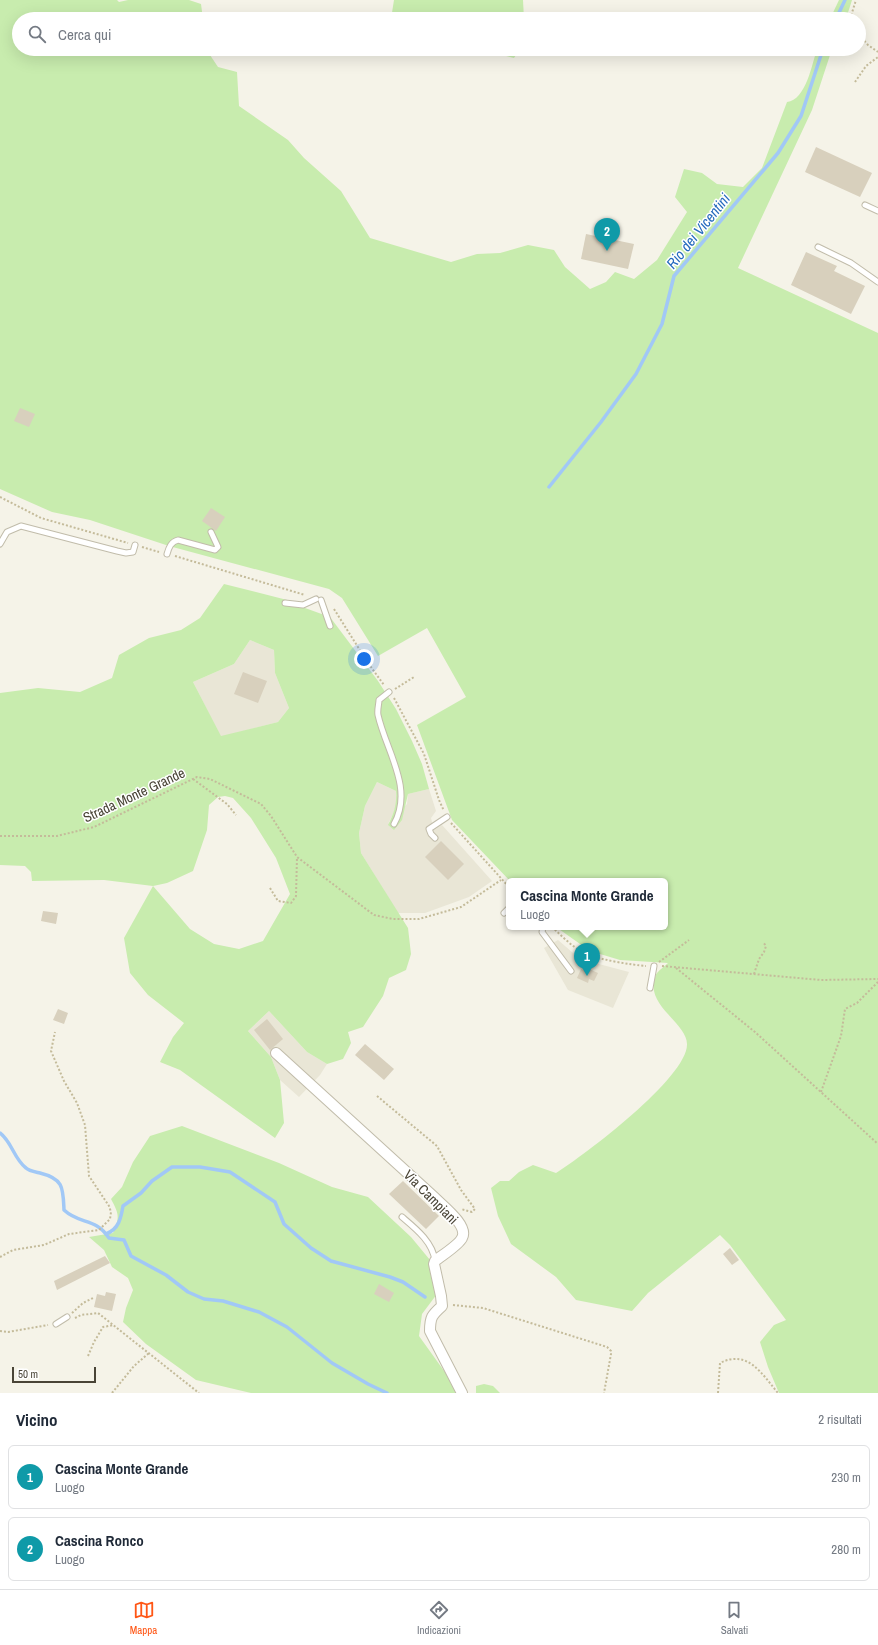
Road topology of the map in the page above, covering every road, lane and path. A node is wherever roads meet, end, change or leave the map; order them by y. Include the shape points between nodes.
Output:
1 (856, 0) edge
2 (852, 12) edge
3 (866, 42) edge
4 (878, 52) edge
5 (878, 57) edge
6 (855, 82) dead end
7 (865, 205) dead end
8 (878, 211) edge
9 (818, 247) dead end
10 (878, 282) edge
11 (0, 497) edge
12 (211, 532) dead end
13 (0, 544) edge
14 (135, 545) junction
15 (167, 554) junction
16 (318, 599) junction
17 (285, 603) dead end
18 (330, 626) dead end
19 (414, 677) dead end
20 (389, 692) junction
21 (193, 779) junction
22 (236, 815) dead end
23 (447, 817) junction
24 (394, 824) dead end
25 (0, 836) edge
26 (435, 838) dead end
27 (297, 857) junction
28 (501, 880) junction
29 (506, 884) edge
30 (270, 888) dead end
31 (542, 930) edge
32 (555, 930) edge
33 (689, 940) dead end
34 (763, 942) dead end
35 (654, 966) junction
36 (675, 967) junction
37 (571, 971) dead end
38 (754, 974) junction
39 (878, 981) edge
40 (650, 988) dead end
41 (55, 1032) dead end
42 (276, 1053) dead end
43 (821, 1092) junction
44 (378, 1096) dead end
45 (878, 1144) edge
46 (468, 1199) dead end
47 (402, 1216) dead end
48 (0, 1257) edge
49 (435, 1260) junction
50 (93, 1298) dead end
51 (442, 1306) junction
52 (67, 1317) joint
53 (56, 1324) junction
54 (114, 1325) junction
55 (0, 1331) edge
56 (149, 1353) junction
57 (88, 1356) dead end
58 (112, 1393) edge
59 (199, 1393) edge
60 (462, 1393) edge
61 (604, 1393) edge
62 (718, 1393) edge
63 (778, 1393) edge

1 - 2 path
3 - 4 path
5 - 6 path via 866,66
7 - 8 lane
9 - 10 lane via 851,263
11 - 14 path via 41,518
12 - 15 lane via 218,547 214,550 178,540 169,546
13 - 14 lane via 7,532 21,526 117,551 133,552
14 - 15 path
15 - 16 path
16 - 17 lane via 303,606
16 - 18 lane
16 - 20 path via 333,608
19 - 20 path
20 - 23 path via 424,754
20 - 24 lane via 379,700 378,714 400,780 402,801
21 - 22 path via 227,804
21 - 25 path, Strada Monte Grande via 94,827 57,836
21 - 27 path, Strada Monte Grande via 210,779 261,804
23 - 26 lane via 429,829
23 - 28 path
27 - 28 path, Strada Monte Grande via 374,915 393,919 419,919 461,907
27 - 30 path via 296,896 291,903 278,901
28 - 29 path
31 - 37 lane
32 - 35 path via 567,942 589,955 636,966
33 - 35 path
34 - 38 path via 766,946 758,959
35 - 36 path
35 - 40 lane
36 - 38 path
36 - 43 path via 755,1032
38 - 39 path via 821,980
39 - 43 path via 857,1003 845,1009 841,1036
41 - 48 path via 51,1051 85,1125 89,1176 109,1206 110,1219 99,1230 69,1234 44,1246 14,1250
42 - 49 street, Via Campiani via 454,1216 461,1226 462,1239
43 - 45 path
44 - 46 path via 437,1146
47 - 49 lane via 429,1246
49 - 51 street
50 - 52 path
51 - 60 street via 432,1316 430,1331
51 - 61 path via 483,1308 607,1347 611,1354
52 - 53 lane
53 - 54 path via 62,1324 81,1315 98,1313
53 - 55 path
54 - 56 path
54 - 57 path via 103,1327
56 - 58 path via 134,1366
56 - 59 path
62 - 63 path via 720,1363 729,1359 743,1359 758,1369

